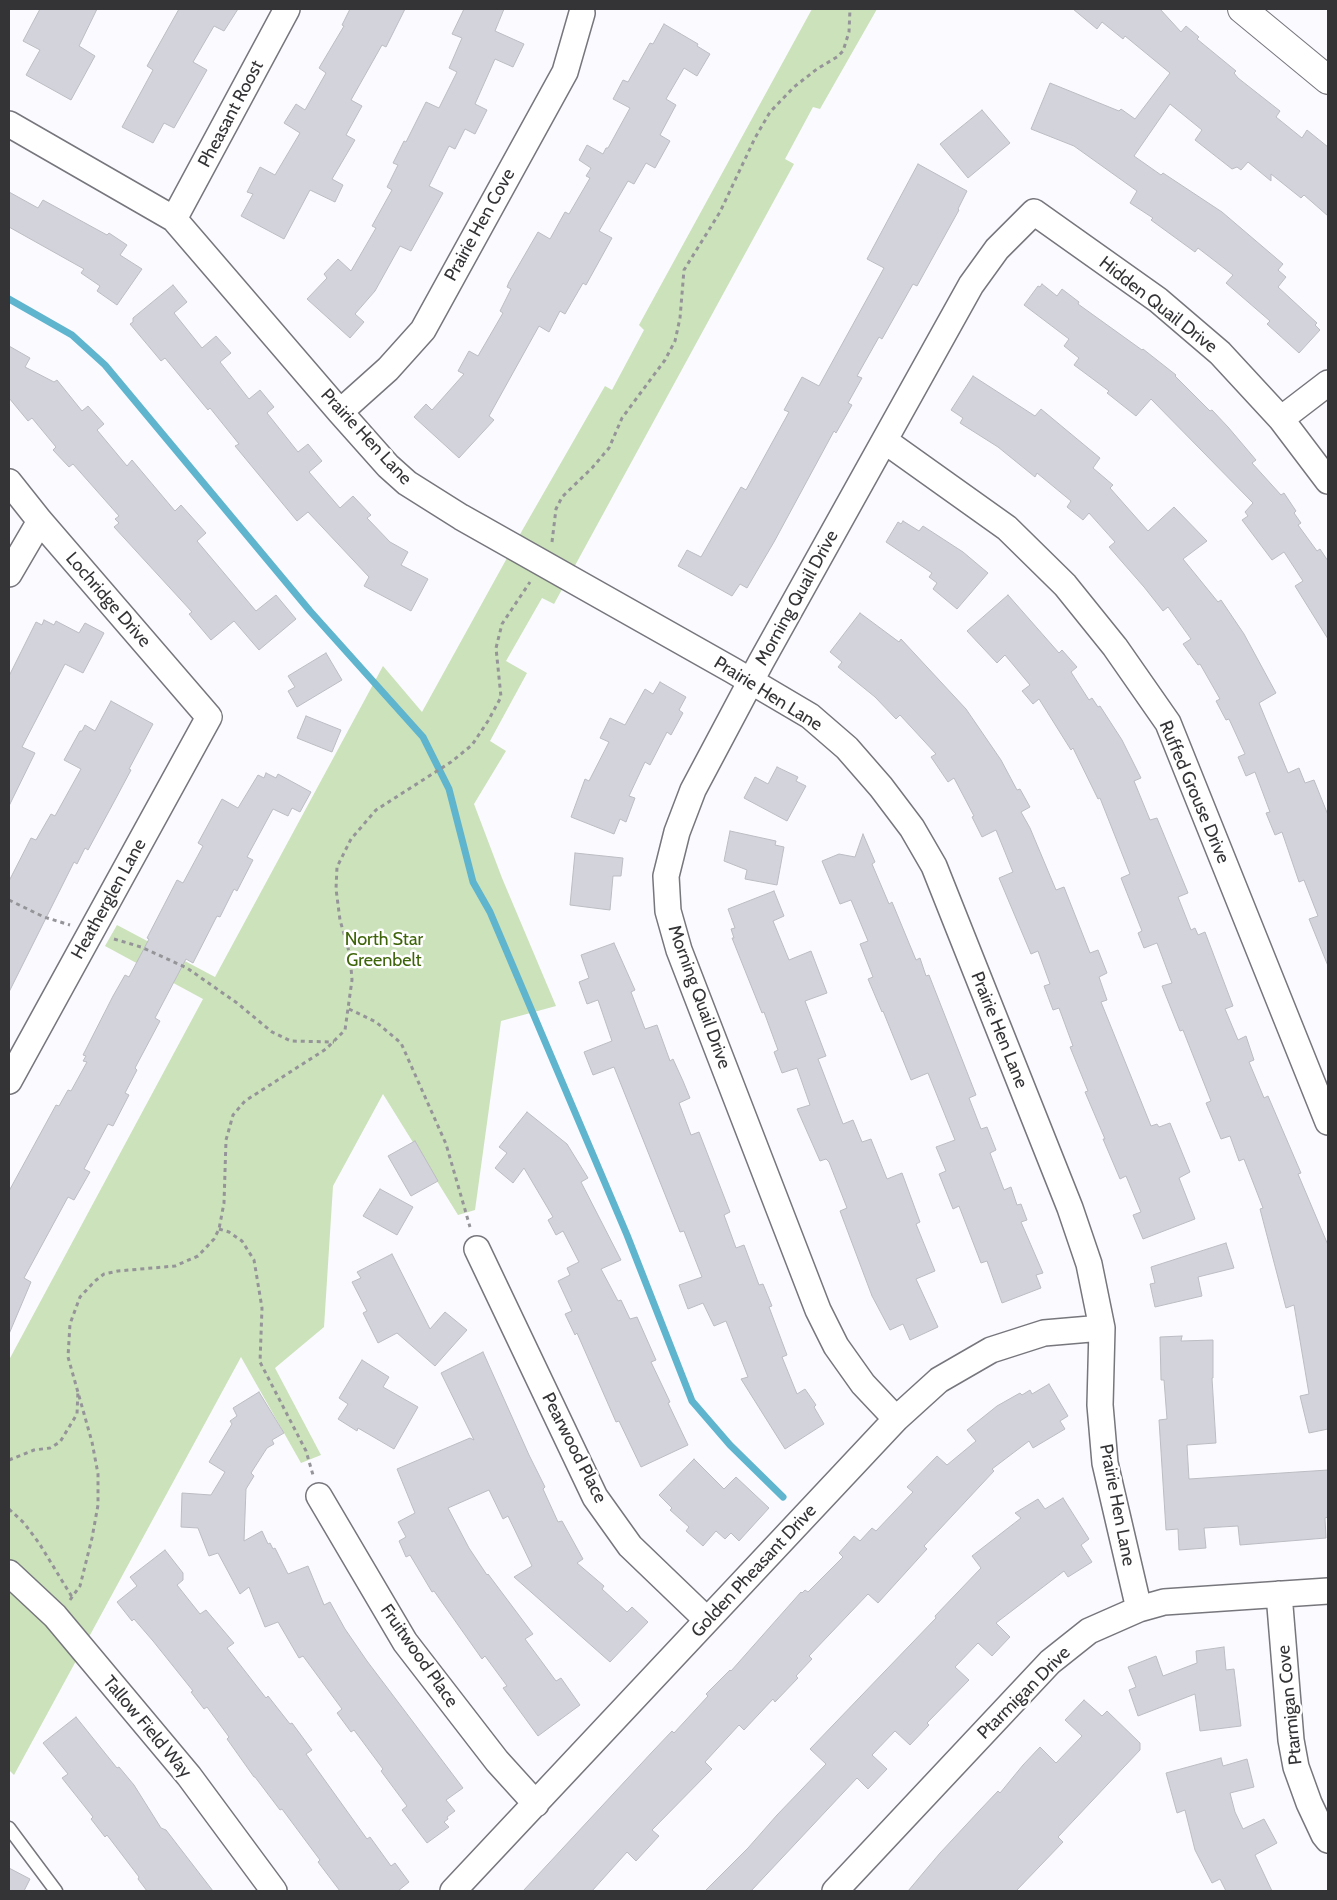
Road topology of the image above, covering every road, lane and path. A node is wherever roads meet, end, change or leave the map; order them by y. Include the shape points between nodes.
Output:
1 (287, 9) edge
2 (850, 9) edge
3 (1242, 9) edge
4 (582, 13) dead end
5 (1328, 80) edge
6 (9, 124) edge
7 (1034, 212) joint
8 (174, 219) junction
9 (1328, 383) edge
10 (340, 412) junction
11 (1281, 419) junction
12 (885, 442) junction
13 (1328, 480) edge
14 (9, 482) edge
15 (40, 521) junction
16 (551, 545) dead end
17 (9, 574) edge
18 (532, 579) dead end
19 (751, 680) junction
20 (209, 717) joint
21 (9, 900) edge
22 (73, 926) dead end
23 (108, 937) dead end
24 (349, 1009) junction
25 (334, 1042) junction
26 (9, 1081) edge
27 (1328, 1122) edge
28 (219, 1229) junction
29 (477, 1250) joint
30 (1102, 1328) junction
31 (78, 1385) junction
32 (896, 1419) junction
33 (9, 1460) edge
34 (319, 1496) joint
35 (9, 1509) edge
36 (10, 1578) edge
37 (1328, 1591) edge
38 (1279, 1594) junction
39 (72, 1598) junction
40 (67, 1603) dead end
41 (78, 1604) dead end
42 (1139, 1609) junction
43 (708, 1620) junction
44 (536, 1804) junction
45 (9, 1828) edge
46 (1328, 1840) edge
47 (56, 1891) edge
48 (274, 1891) edge
49 (453, 1891) edge
50 (835, 1891) edge

1 - 8 street, Pheasant Roost
2 - 16 path via 849,32 843,51 794,87 770,112 755,138 720,212 684,270 680,318 666,360 622,418 609,448 562,497 556,509
3 - 5 street
4 - 10 street, Prairie Hen Cove via 565,72 422,330 388,369
6 - 8 street, Prairie Hen Lane
7 - 11 street, Hidden Quail Drive via 1158,300 1220,353
7 - 12 street, Morning Quail Drive via 997,249 971,285
8 - 10 street, Prairie Hen Lane
9 - 11 street
10 - 19 street, Prairie Hen Lane via 388,466 426,496
11 - 13 street, Hidden Quail Drive
12 - 19 street, Morning Quail Drive
12 - 27 street, Ruffed Grouse Drive via 1007,528 1065,585 1115,647 1168,723
14 - 15 street, Lochridge Drive
15 - 17 street
15 - 20 street, Lochridge Drive
18 - 24 path via 502,624 496,648 501,697 472,745 376,810 350,839 337,867 340,920 350,955
19 - 30 street, Prairie Hen Lane via 810,716 847,748 912,828 934,866 1070,1208 1089,1264
19 - 32 street, Morning Quail Drive via 693,790 677,832 666,876 668,911 679,950 818,1310 836,1346 863,1384
20 - 26 street, Heatherglen Lane
21 - 22 path via 44,917
23 - 25 path via 141,947 187,968 272,1032 291,1041
24 - 25 path via 345,1030
24 - 29 path via 376,1022 401,1043 446,1144
25 - 28 path via 245,1101 233,1115 226,1140 224,1203
28 - 31 path via 198,1256 175,1266 118,1271 104,1274 94,1281 80,1297 70,1324 68,1357
28 - 34 path via 242,1241 254,1260 262,1308 260,1362 306,1450
29 - 43 street, Pearwood Place via 595,1496 630,1546
30 - 32 street, Golden Pheasant Drive via 1044,1333 991,1350 939,1380
30 - 42 street, Prairie Hen Lane via 1100,1405 1105,1463
31 - 33 path via 77,1414 60,1442
31 - 39 path via 98,1474 98,1505 80,1586
32 - 43 street, Golden Pheasant Drive
34 - 44 street, Fruitwood Place via 405,1642 497,1761
35 - 39 path via 24,1522 39,1543
36 - 48 street, Tallow Field Way via 55,1616 189,1776
37 - 38 street, Ptarmigan Drive
38 - 42 street, Ptarmigan Drive via 1164,1602
38 - 46 street, Ptarmigan Cove via 1296,1767 1309,1803
39 - 40 path
39 - 41 path
42 - 50 street, Ptarmigan Drive via 1090,1631 1050,1662
43 - 44 street, Golden Pheasant Drive
44 - 49 street, Golden Pheasant Drive
45 - 47 lane

